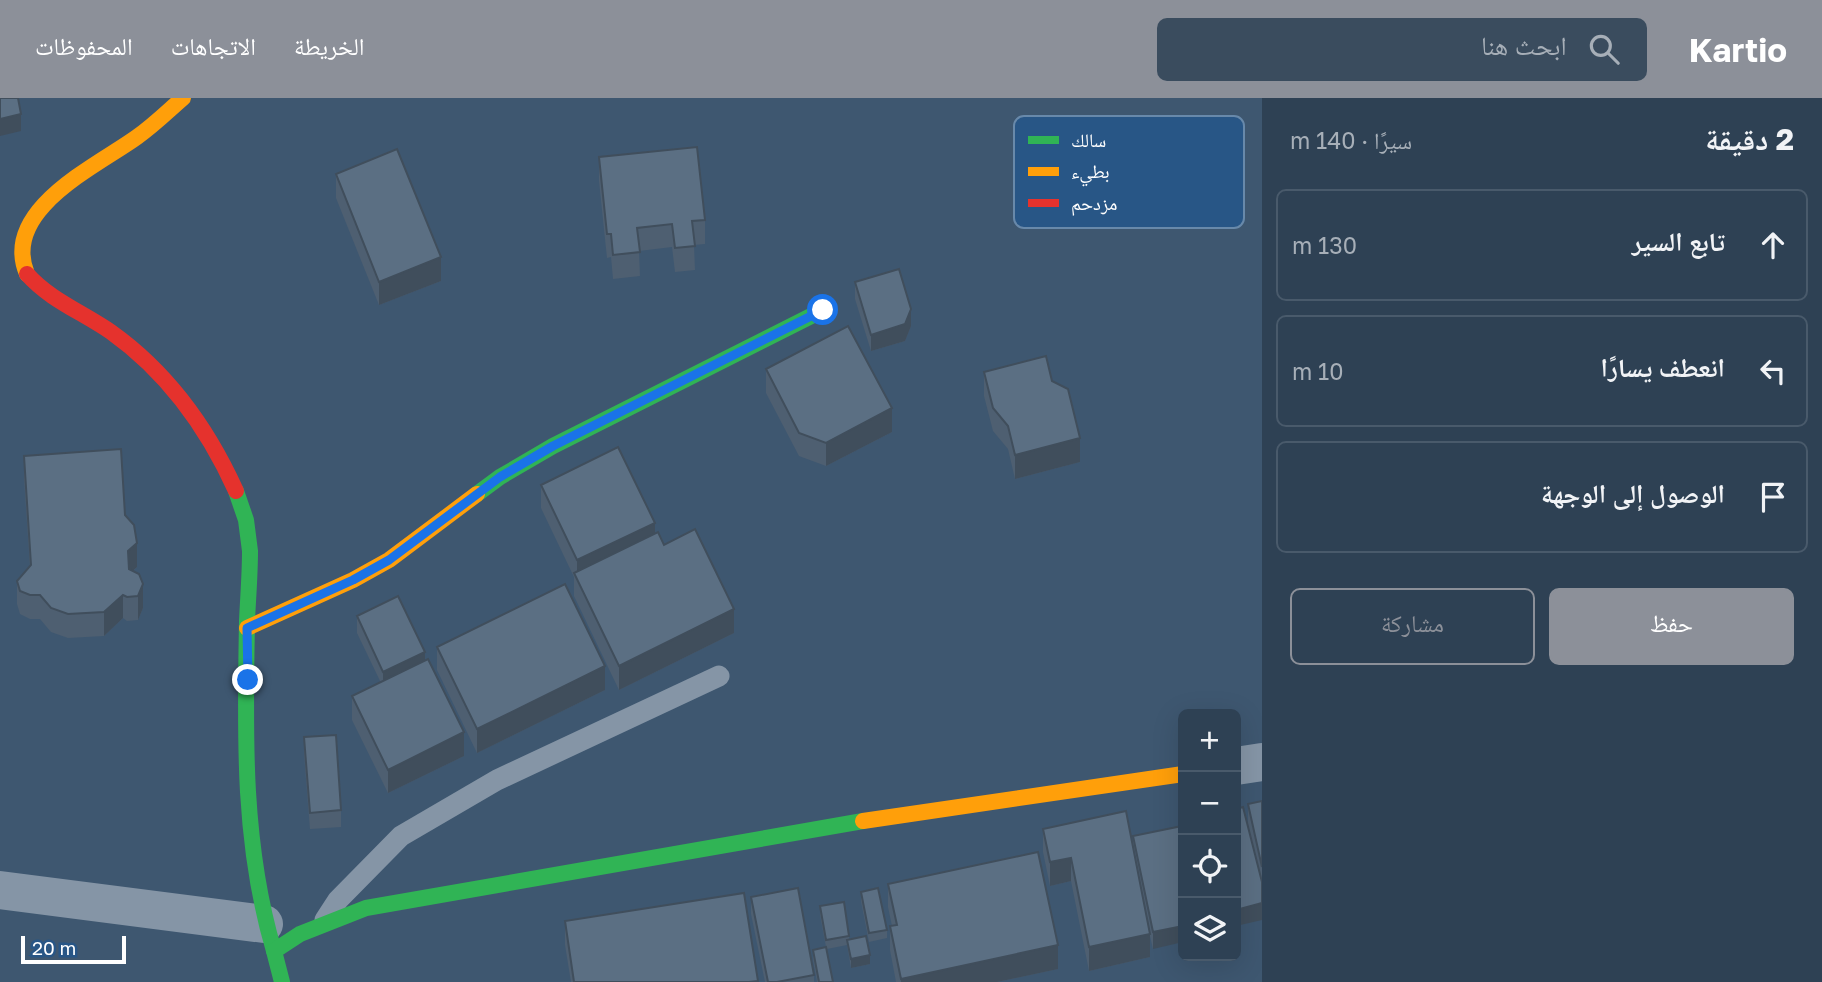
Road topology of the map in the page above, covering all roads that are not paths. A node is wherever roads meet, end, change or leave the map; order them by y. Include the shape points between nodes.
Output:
1 (183, 98) edge
2 (823, 310) dead end
3 (247, 628) junction
4 (719, 676) dead end
5 (1262, 762) edge
6 (1241, 765) edge
7 (1178, 775) edge
8 (0, 890) edge
9 (323, 924) junction
10 (269, 937) junction
11 (282, 982) edge

1 - 3 street via 139,136 59,188 35,211 21,228 19,261 46,292 146,361 191,413 226,471 247,526
2 - 3 street via 553,446 490,484 389,560
3 - 10 street via 247,790 255,887
4 - 9 lane via 498,780 401,835 338,900
5 - 6 street
7 - 9 street via 886,817 447,892 366,908
8 - 10 street
9 - 10 street via 300,934
10 - 11 street

